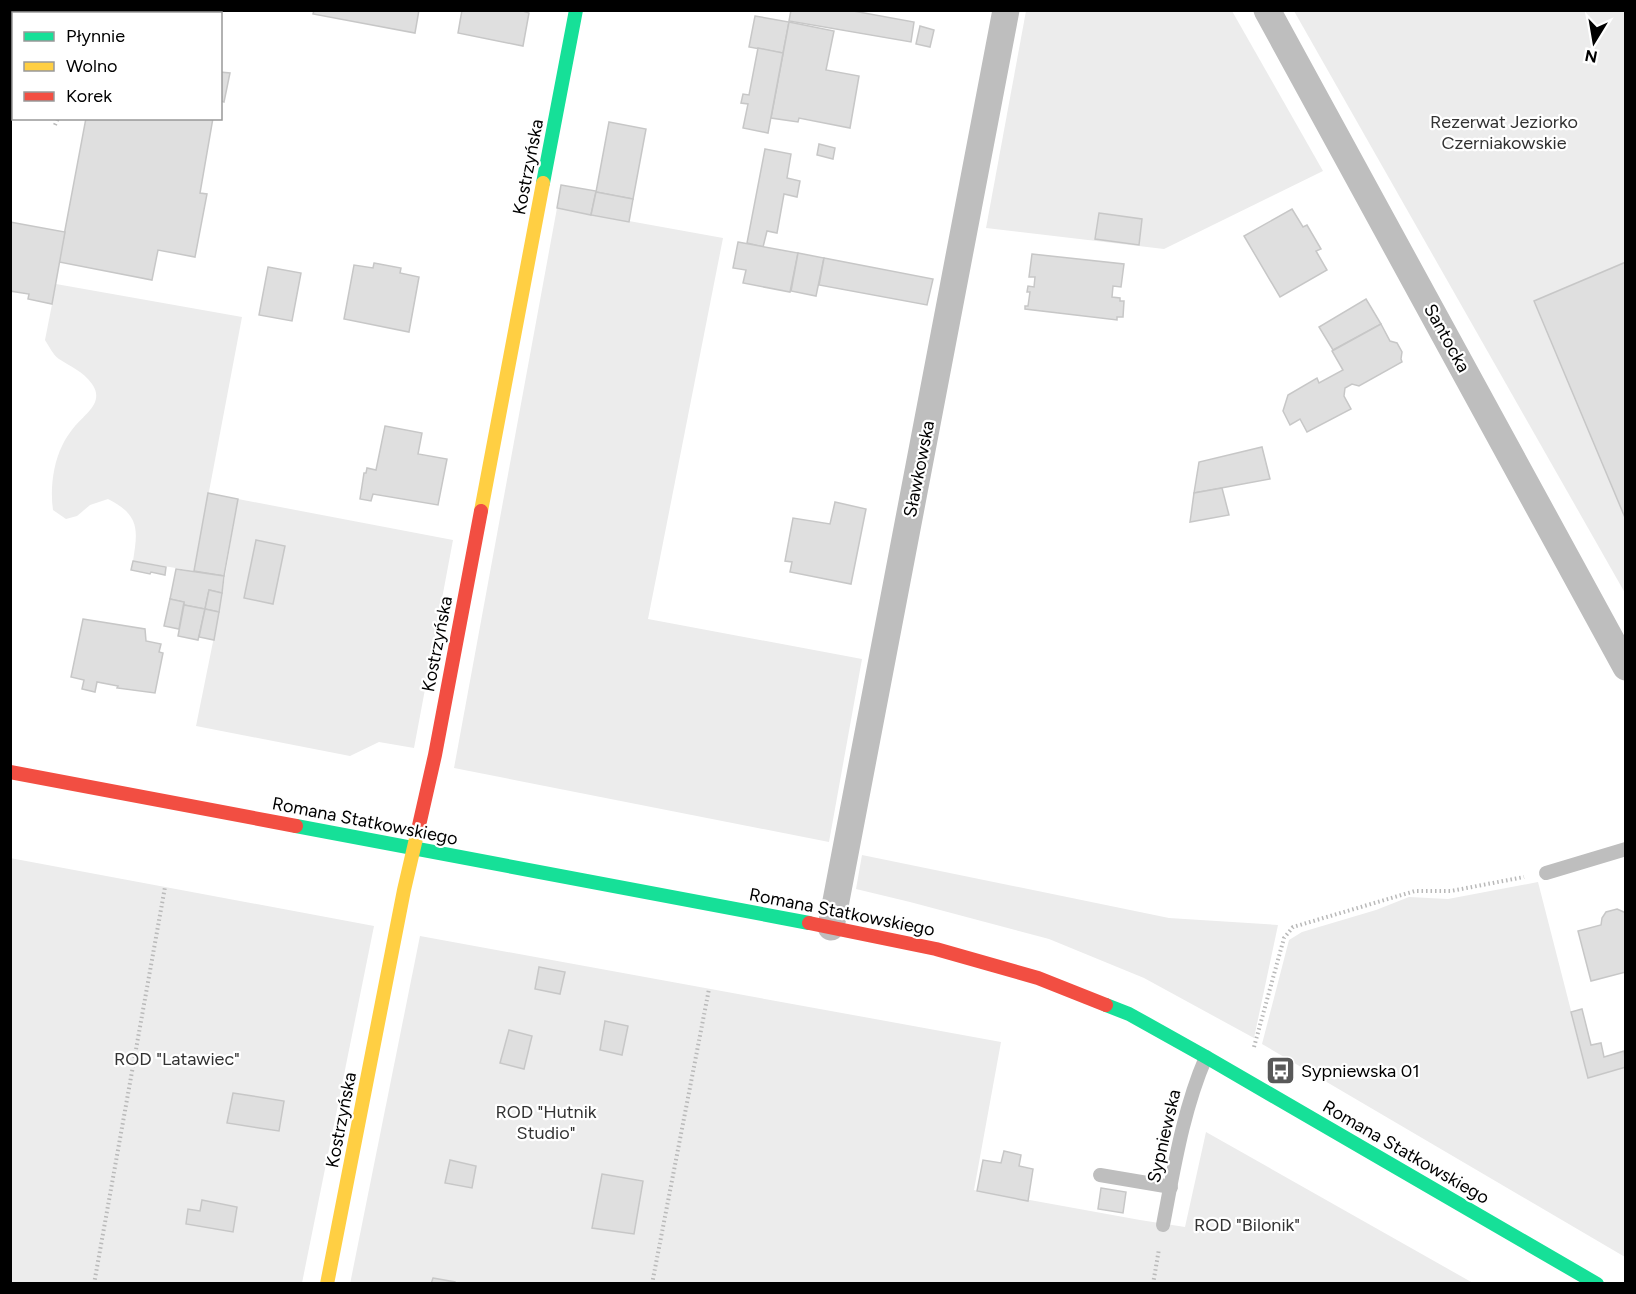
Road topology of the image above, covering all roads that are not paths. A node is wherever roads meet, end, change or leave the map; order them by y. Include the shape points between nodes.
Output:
1 (576, 10) edge
2 (1006, 10) edge
3 (1267, 10) edge
4 (1626, 667) edge
5 (10, 772) edge
6 (414, 849) junction
7 (1626, 849) edge
8 (1546, 873) road end
9 (831, 927) junction
10 (1206, 1057) junction
11 (1100, 1175) dead end
12 (1170, 1187) junction
13 (1163, 1225) road end
14 (327, 1284) edge
15 (1597, 1284) edge

1 - 6 street, Kostrzyńska
2 - 9 street, Sławkowska
3 - 4 street, Santocka
5 - 6 street, Romana Statkowskiego
6 - 9 street, Romana Statkowskiego
6 - 14 street, Kostrzyńska
7 - 8 lane
9 - 10 street, Romana Statkowskiego via 936,949 1038,978 1129,1014
10 - 12 lane, Sypniewska via 1185,1115
10 - 15 street, Romana Statkowskiego
11 - 12 lane
12 - 13 lane, Sypniewska

